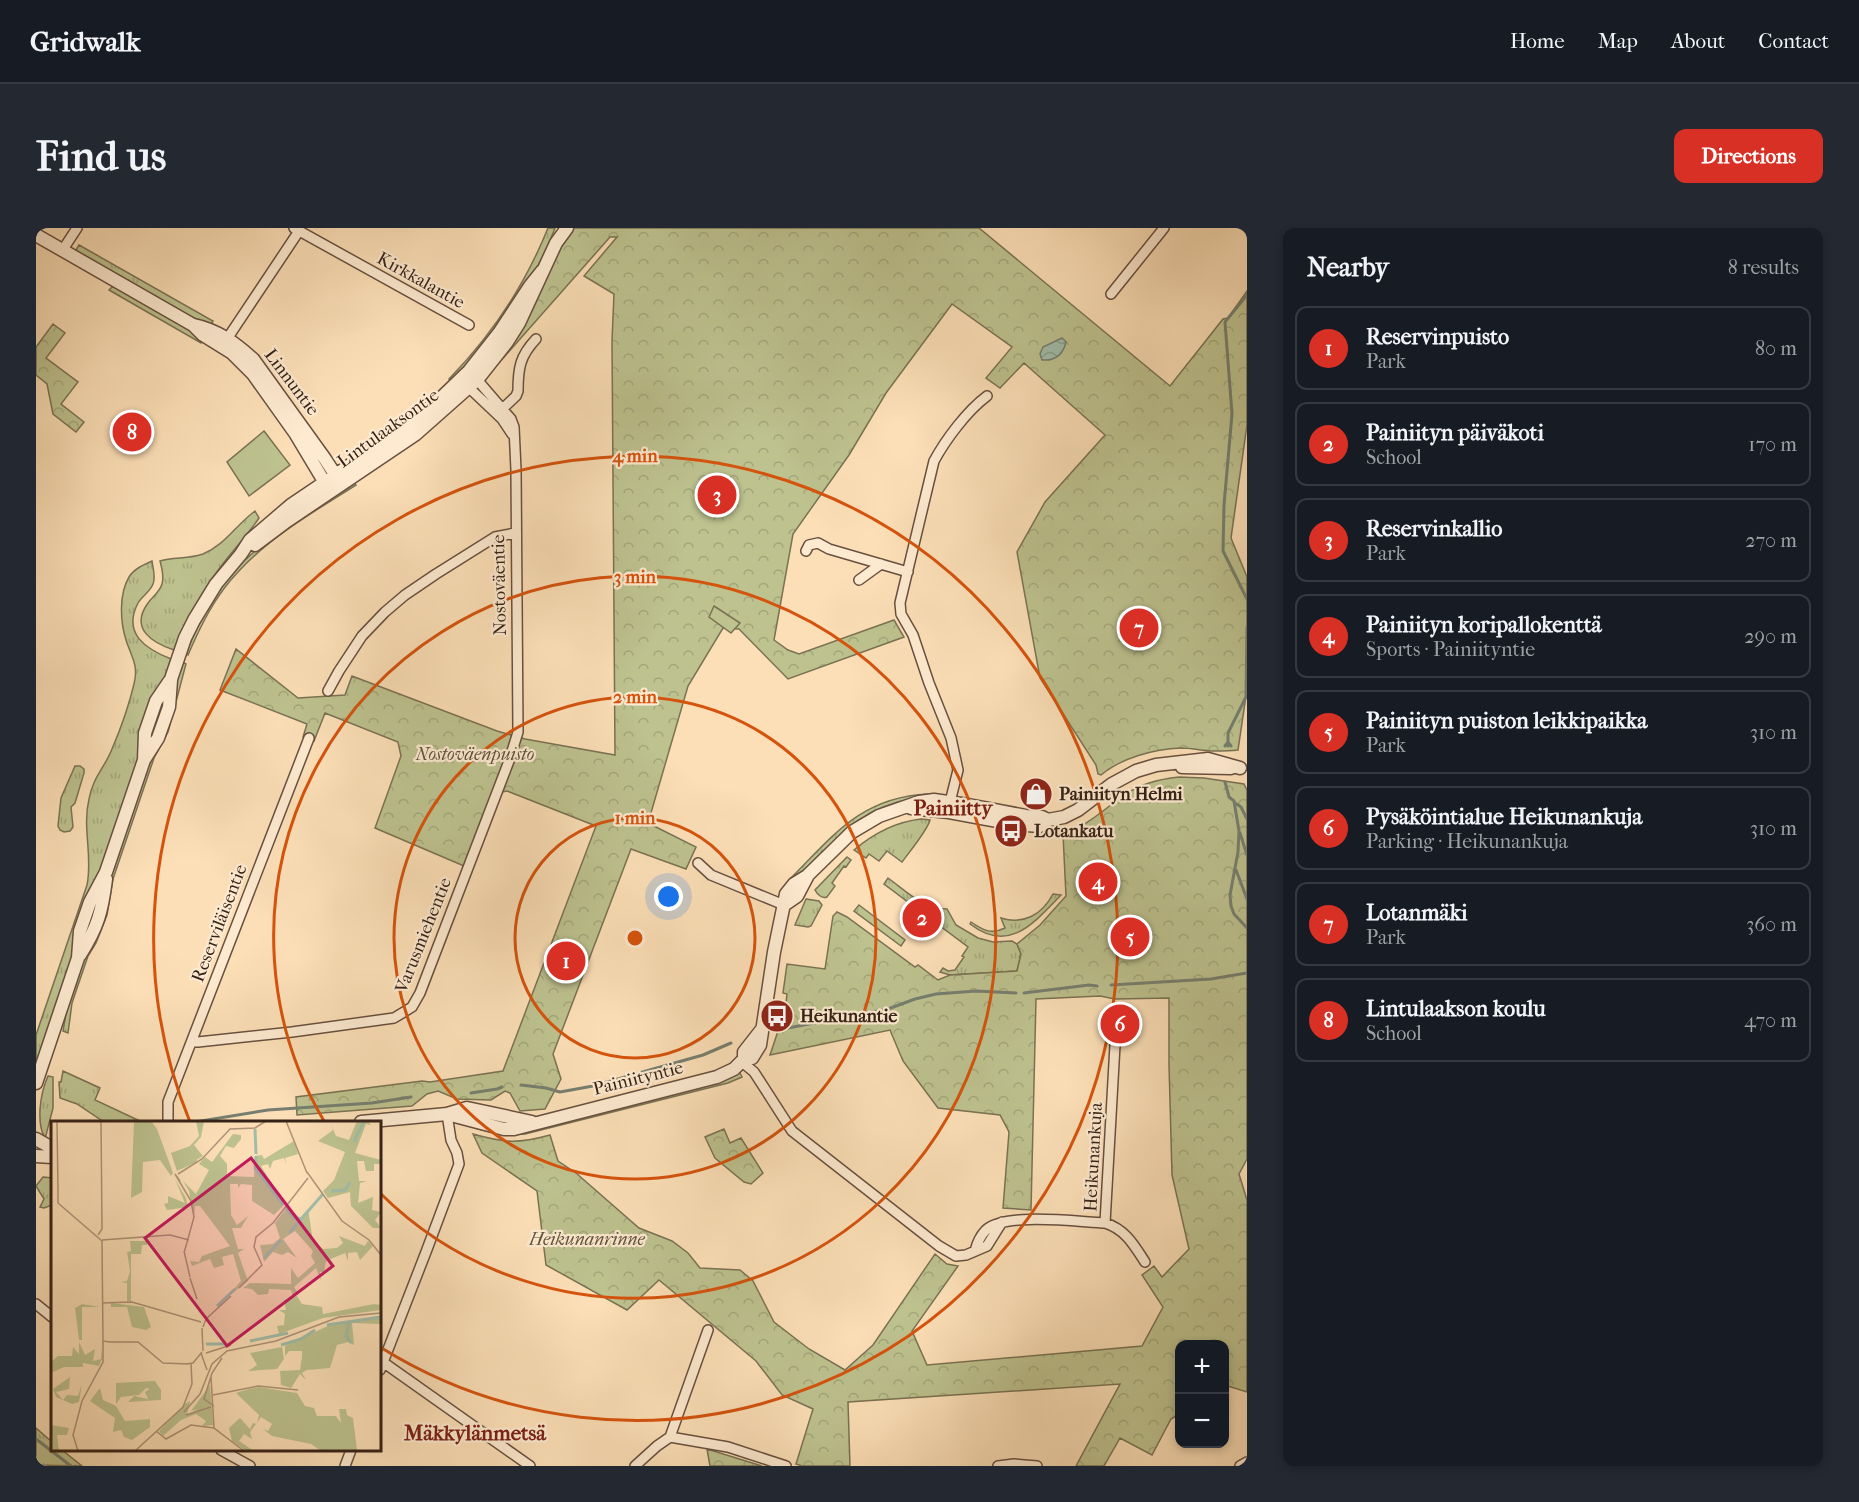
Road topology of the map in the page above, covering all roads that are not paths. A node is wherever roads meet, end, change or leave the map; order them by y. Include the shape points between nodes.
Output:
1 (77, 228) edge
2 (559, 228) edge
3 (567, 228) edge
4 (1164, 228) edge
5 (296, 230) edge
6 (36, 236) edge
7 (556, 243) junction
8 (62, 250) junction
9 (1111, 294) dead end
10 (469, 325) dead end
11 (536, 339) dead end
12 (225, 342) junction
13 (469, 380) junction
14 (987, 396) dead end
15 (500, 411) junction
16 (338, 479) junction
17 (327, 487) junction
18 (515, 533) junction
19 (806, 551) dead end
20 (881, 564) junction
21 (908, 572) junction
22 (859, 580) dead end
23 (328, 692) dead end
24 (518, 732) joint
25 (309, 738) dead end
26 (1244, 768) edge
27 (949, 807) junction
28 (698, 863) dead end
29 (784, 905) junction
30 (1120, 1037) dead end
31 (192, 1041) junction
32 (743, 1061) junction
33 (36, 1082) edge
34 (447, 1114) junction
35 (168, 1121) edge
36 (372, 1121) edge
37 (36, 1139) edge
38 (51, 1147) edge
39 (36, 1156) edge
40 (51, 1157) edge
41 (1105, 1223) junction
42 (1145, 1262) dead end
43 (36, 1304) edge
44 (51, 1316) edge
45 (708, 1330) dead end
46 (381, 1362) edge
47 (381, 1365) edge
48 (670, 1437) junction
49 (224, 1451) edge
50 (350, 1451) edge
51 (1247, 1462) edge
52 (250, 1466) edge
53 (345, 1466) edge
54 (530, 1466) edge
55 (635, 1466) edge
56 (786, 1466) edge
57 (998, 1466) edge
58 (1038, 1466) edge
59 (1240, 1466) edge

1 - 8 street
2 - 7 street, Lintulaaksontie
3 - 7 street, Lintulaaksontie
4 - 9 street
5 - 10 street, Kirkkalantie
5 - 12 street
6 - 8 street, Linnuntie
7 - 13 street, Lintulaaksontie via 507,342
8 - 12 street, Linnuntie via 193,325 203,335
11 - 15 street via 520,362 516,396
12 - 16 street, Linnuntie via 253,358
12 - 17 street, Linnuntie via 295,433
13 - 15 street, Nostoväentie
13 - 16 street, Lintulaaksontie via 416,434
14 - 21 street via 974,407 934,462
15 - 18 street, Nostoväentie via 511,418 514,437
16 - 17 street, Lintulaaksontie
17 - 33 street, Lintulaaksontie via 291,505 250,540 194,620 171,679 156,701 146,734 144,760 106,872 80,931 78,958
18 - 23 street via 495,537 385,612 362,636
18 - 24 street, Nostoväentie
19 - 20 street via 809,545 818,543
20 - 21 street
20 - 22 street
21 - 27 street via 901,614 913,635 951,738 958,770
24 - 31 street, Varusmiehentie via 432,964 412,1007 394,1018 245,1038
25 - 31 street, Reserviläisentie
26 - 27 street, Painiityntie via 1156,765 1136,771 1078,810 1040,826
27 - 29 street, Painiityntie via 904,808 865,823 788,890
28 - 29 street via 711,875
29 - 32 street, Painiityntie via 760,1045 752,1058
30 - 41 street, Heikunankuja via 1115,1045
31 - 35 street, Reserviläisentie via 168,1102
32 - 34 street, Painiityntie via 717,1077 536,1123 467,1108
32 - 41 street via 792,1131 956,1256 975,1251 988,1228 1002,1222
34 - 36 street, Painiityntie
34 - 46 street via 459,1164
37 - 38 street
39 - 40 street
41 - 42 street, Heikunankuja via 1125,1234
43 - 44 street
45 - 48 street
47 - 54 street
48 - 55 street
48 - 56 street via 728,1447
49 - 52 street
50 - 53 street
51 - 59 street
57 - 58 street

